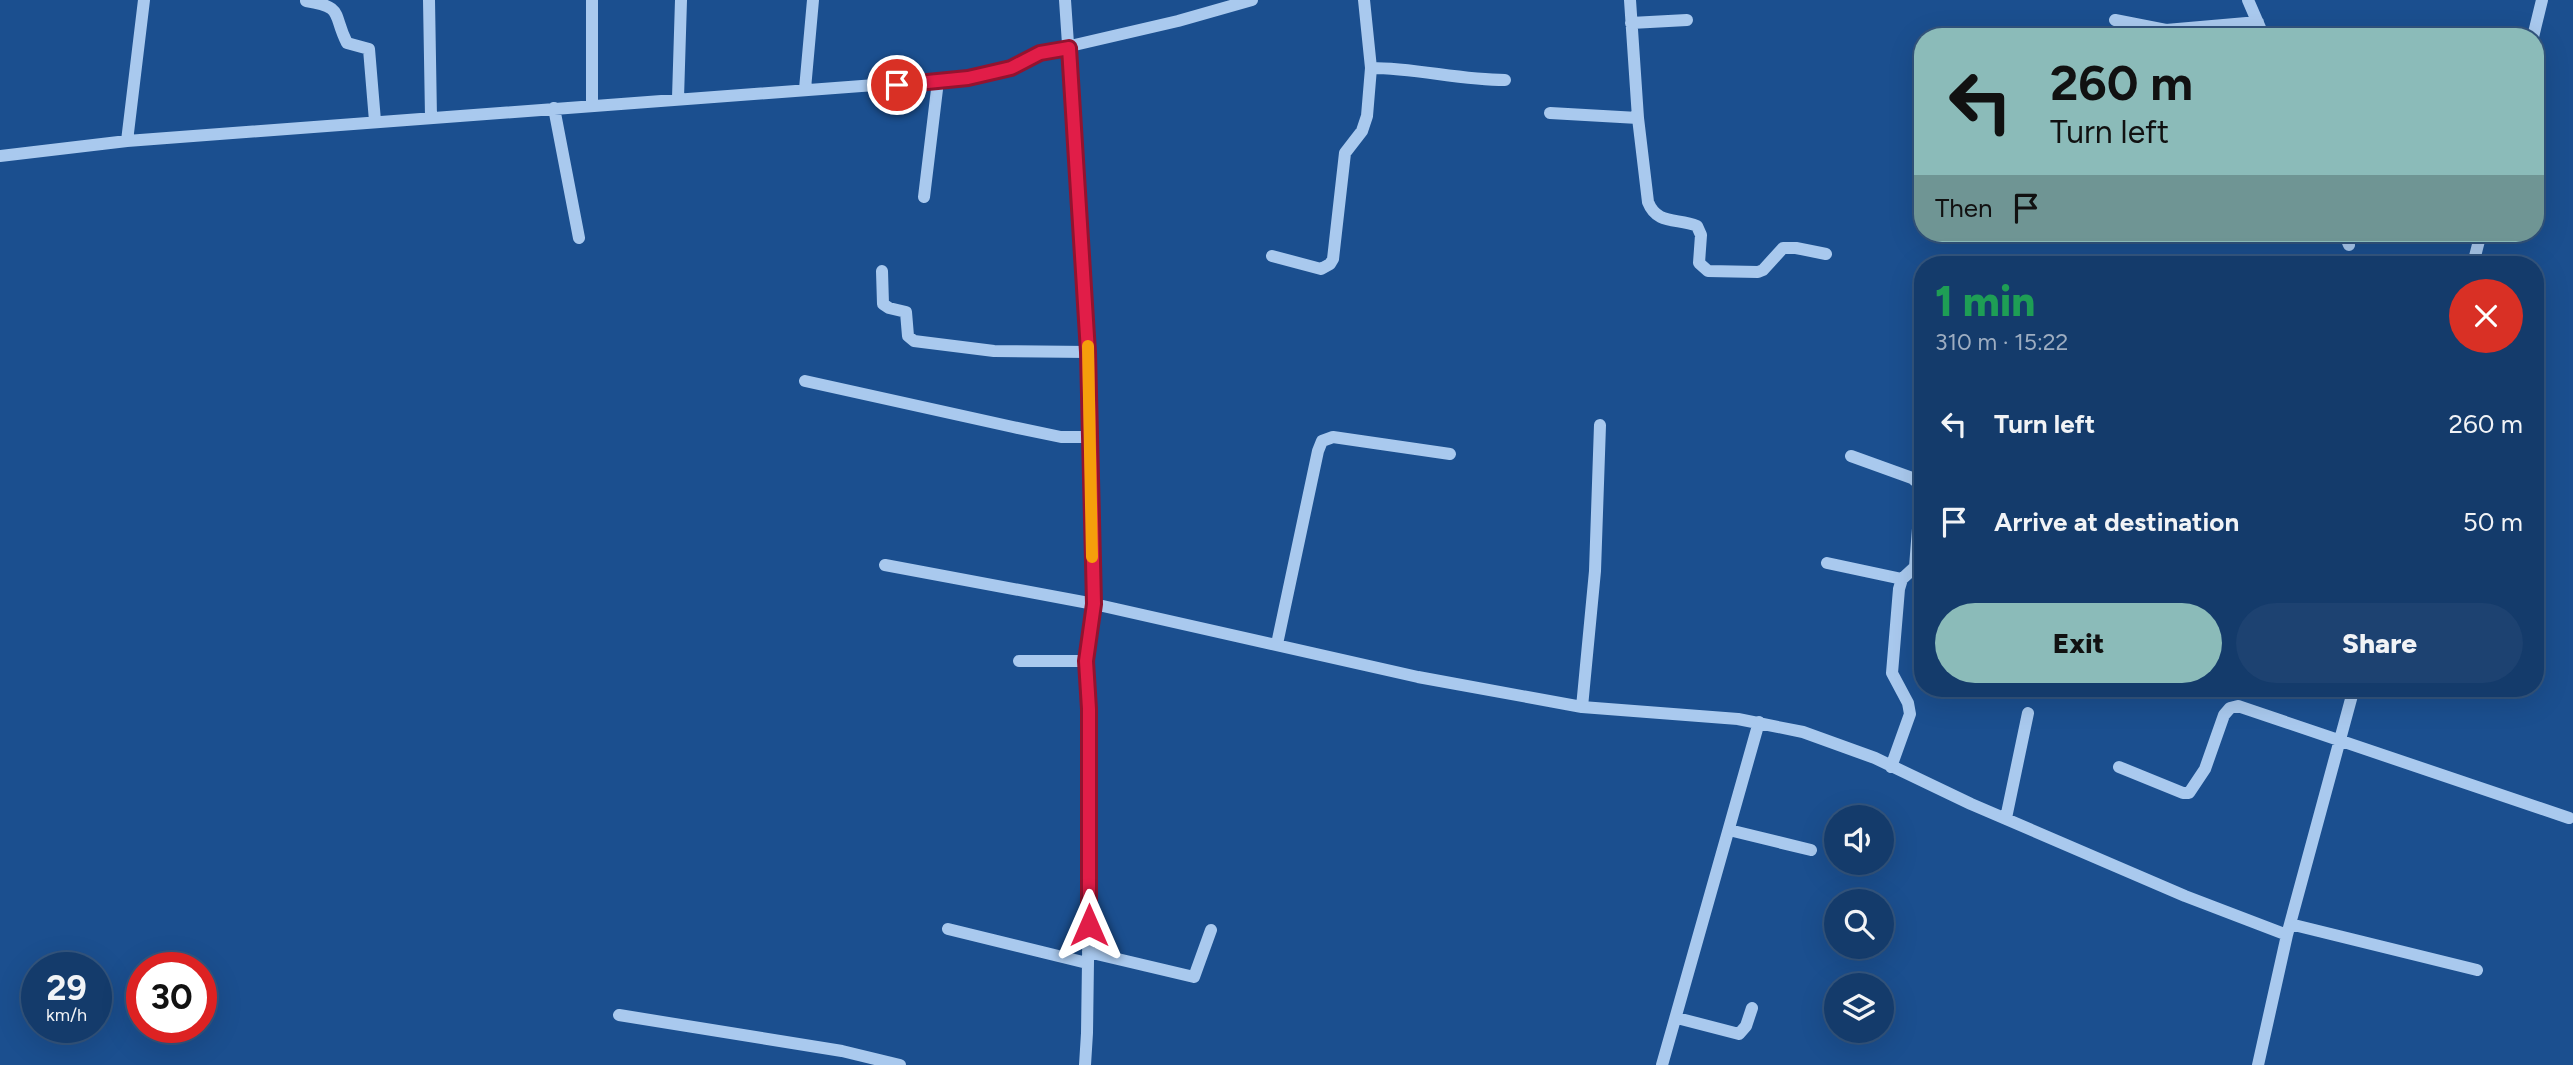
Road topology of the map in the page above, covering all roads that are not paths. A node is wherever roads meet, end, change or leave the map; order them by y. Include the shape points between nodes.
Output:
1 (143, 0) edge
2 (429, 0) edge
3 (592, 0) edge
4 (681, 0) edge
5 (813, 0) edge
6 (1065, 0) edge
7 (1252, 0) edge
8 (1364, 0) edge
9 (1630, 0) edge
10 (2248, 0) edge
11 (2542, 0) edge
12 (306, 1) edge
13 (1687, 20) dead end
14 (2115, 20) dead end
15 (2258, 22) junction
16 (1631, 23) junction
17 (2144, 28) edge
18 (2212, 28) edge
19 (2260, 28) edge
20 (2535, 28) edge
21 (1069, 48) junction
22 (1371, 68) junction
23 (1505, 80) dead end
24 (938, 81) junction
25 (805, 89) junction
26 (678, 98) junction
27 (592, 106) junction
28 (554, 108) junction
29 (1550, 113) dead end
30 (431, 117) junction
31 (1638, 118) junction
32 (375, 121) junction
33 (127, 141) junction
34 (0, 156) edge
35 (923, 197) dead end
36 (579, 238) dead end
37 (1826, 254) dead end
38 (1272, 256) dead end
39 (882, 271) dead end
40 (1088, 352) junction
41 (805, 381) dead end
42 (1600, 425) dead end
43 (1090, 437) junction
44 (1450, 454) dead end
45 (1851, 456) dead end
46 (1914, 480) edge
47 (1827, 563) dead end
48 (885, 565) dead end
49 (1914, 568) edge
50 (1902, 579) junction
51 (1094, 604) junction
52 (1277, 644) junction
53 (1019, 661) dead end
54 (1086, 661) junction
55 (2352, 697) edge
56 (1582, 707) junction
57 (2028, 713) dead end
58 (1759, 722) junction
59 (2340, 741) junction
60 (1891, 766) junction
61 (2119, 767) dead end
62 (2006, 818) junction
63 (2570, 818) dead end
64 (1729, 830) junction
65 (1811, 850) dead end
66 (948, 929) dead end
67 (2289, 929) junction
68 (1211, 930) dead end
69 (1088, 957) junction
70 (2477, 970) dead end
71 (1752, 1008) dead end
72 (620, 1015) dead end
73 (1677, 1018) junction
74 (900, 1065) edge
75 (1085, 1065) edge
76 (1662, 1065) edge
77 (2258, 1065) edge

1 - 33 street
2 - 30 street
3 - 27 street
4 - 26 street
5 - 25 street
6 - 21 street
7 - 21 street
8 - 22 street
9 - 16 street
10 - 15 street
11 - 20 street
12 - 32 street via 331,7 347,43 369,49
13 - 16 street
14 - 17 street
15 - 18 street
15 - 19 street
16 - 31 street
21 - 24 street via 1040,53 1011,68
21 - 40 street
22 - 23 street
22 - 38 street via 1365,124 1345,153 1330,264 1321,269
24 - 25 street
24 - 35 street
25 - 26 street
26 - 27 street
27 - 28 street
28 - 30 street
28 - 36 street
29 - 31 street
30 - 32 street
31 - 37 street via 1651,209 1655,216 1700,229 1701,267 1758,272 1783,248
32 - 33 street
33 - 34 street
39 - 40 street via 883,304 906,312 908,337 914,341 995,351
40 - 43 street
41 - 43 street via 1061,437
42 - 56 street via 1595,571
43 - 51 street
44 - 52 street via 1333,437 1322,441
45 - 46 street
47 - 50 street
48 - 51 street
49 - 50 street
50 - 60 street via 1892,673 1910,714
51 - 52 street
51 - 54 street
52 - 56 street via 1418,677
53 - 54 street
54 - 69 street
55 - 59 street
56 - 58 street
57 - 62 street
58 - 60 street via 1803,732
58 - 64 street
59 - 61 street via 2238,706 2224,715 2205,769 2189,793
59 - 63 street
59 - 67 street
60 - 62 street
62 - 67 street via 2185,896
64 - 65 street
64 - 73 street
66 - 69 street
67 - 70 street
67 - 77 street
68 - 69 street via 1194,977
69 - 75 street
71 - 73 street via 1739,1034
72 - 74 street via 842,1051
73 - 76 street

